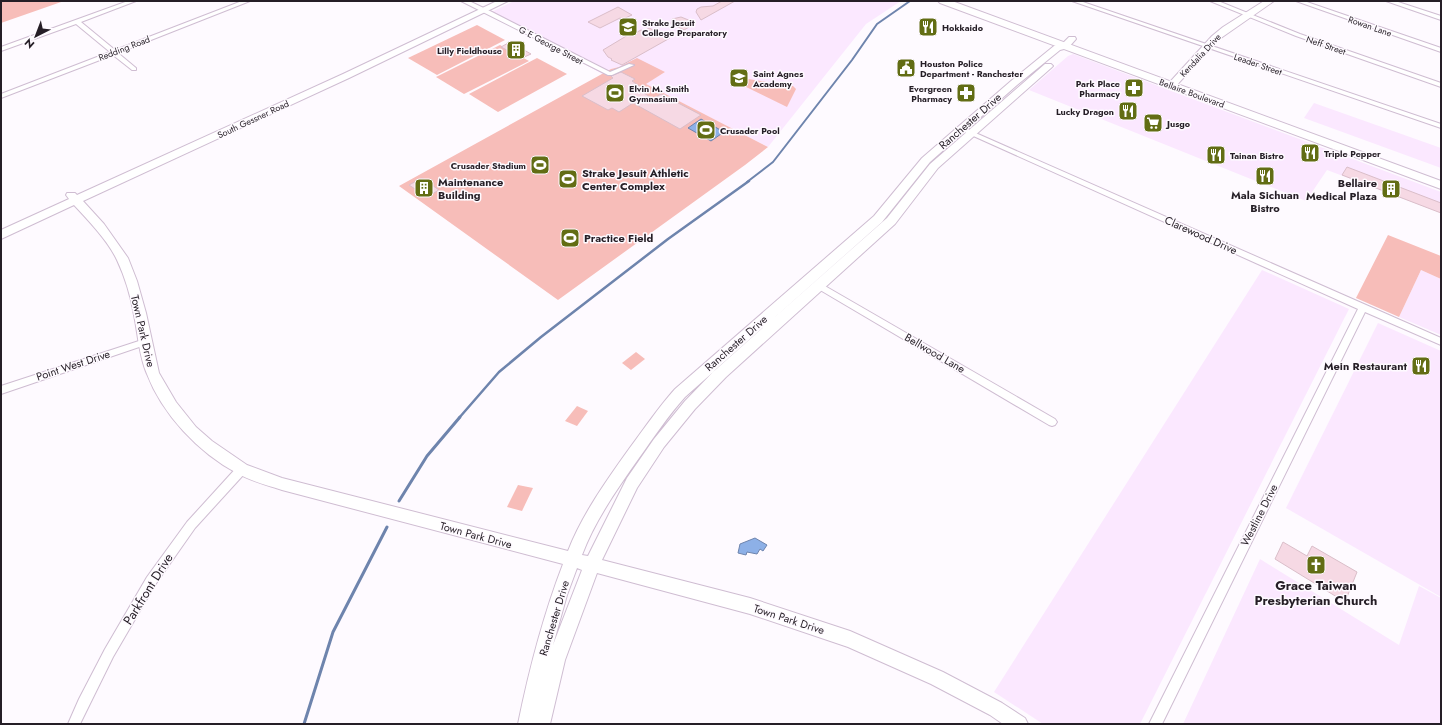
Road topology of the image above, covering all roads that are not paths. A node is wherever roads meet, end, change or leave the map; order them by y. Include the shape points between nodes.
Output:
1 (133, 1) edge
2 (247, 1) edge
3 (464, 1) edge
4 (490, 1) edge
5 (504, 1) edge
6 (943, 1) edge
7 (966, 1) edge
8 (1075, 1) edge
9 (1213, 1) edge
10 (1270, 1) edge
11 (1299, 1) edge
12 (1389, 1) edge
13 (480, 9) junction
14 (1246, 15) junction
15 (1441, 18) edge
16 (77, 22) junction
17 (1068, 43) junction
18 (1207, 46) junction
19 (1, 49) edge
20 (1441, 50) edge
21 (114, 52) junction
22 (631, 65) dead end
23 (134, 69) dead end
24 (619, 70) junction
25 (635, 71) dead end
26 (1175, 82) junction
27 (1441, 86) edge
28 (1, 96) edge
29 (1441, 126) edge
30 (967, 131) junction
31 (1309, 131) junction
32 (1441, 174) edge
33 (1441, 185) edge
34 (74, 198) junction
35 (1, 227) edge
36 (870, 233) junction
37 (1, 235) edge
38 (818, 285) junction
39 (795, 298) junction
40 (1363, 307) junction
41 (145, 342) junction
42 (1441, 342) edge
43 (731, 356) junction
44 (1, 390) edge
45 (1052, 422) dead end
46 (646, 437) junction
47 (659, 443) junction
48 (242, 469) junction
49 (574, 560) junction
50 (592, 565) junction
51 (535, 720) edge
52 (74, 724) edge
53 (1019, 724) edge
54 (1155, 724) edge

1 - 16 street
2 - 21 street, Redding Road
3 - 13 street
4 - 13 street, South Gessner Road
5 - 13 street, South Gessner Road
6 - 17 main road, Bellaire Boulevard
7 - 17 main road, Bellaire Boulevard
8 - 18 street, Leader Street
9 - 14 street, Neff Street
10 - 14 street, Kendalia Drive
11 - 20 street, Rowan Lane
12 - 15 street
13 - 24 street, G E George Street via 610,74
13 - 34 street, South Gessner Road
14 - 18 street, Kendalia Drive
14 - 27 street, Neff Street
16 - 19 street
16 - 21 street
17 - 26 main road, Bellaire Boulevard
17 - 30 street, Ranchester Drive via 1057,48 1040,68
18 - 26 street, Kendalia Drive
18 - 29 street, Leader Street
21 - 23 street
21 - 28 street, Redding Road
22 - 24 street, G E George Street
24 - 25 street, G E George Street
26 - 31 main road, Bellaire Boulevard
26 - 31 main road, Bellaire Boulevard via 1262,119
30 - 36 street, Ranchester Drive via 922,171 886,210
30 - 40 street, Clarewood Drive
31 - 32 main road
31 - 33 main road, Bellaire Boulevard
34 - 35 street, South Gessner Road
34 - 37 street, South Gessner Road
34 - 41 street, Town Park Drive via 100,227 122,258 140,313
36 - 38 street, Ranchester Drive
36 - 39 street, Ranchester Drive
38 - 39 street, Ranchester Drive
38 - 45 street, Bellwood Lane
39 - 43 street, Ranchester Drive
40 - 42 street, Clarewood Drive
40 - 54 street, Westline Drive
41 - 44 street, Point West Drive
41 - 48 street, Town Park Drive via 153,374 180,418 207,445
43 - 46 street, Ranchester Drive via 680,393
43 - 47 street, Ranchester Drive via 721,373
46 - 47 street
46 - 49 street, Ranchester Drive via 610,487 579,542
47 - 50 street, Ranchester Drive via 632,483
48 - 49 street, Town Park Drive via 282,484
48 - 52 street, Parkfront Drive via 191,525 150,581 109,653
49 - 50 street, Town Park Drive
49 - 51 street, Ranchester Drive via 559,594 537,673
50 - 51 street, Ranchester Drive
50 - 53 street, Town Park Drive via 750,606 850,639 937,678

